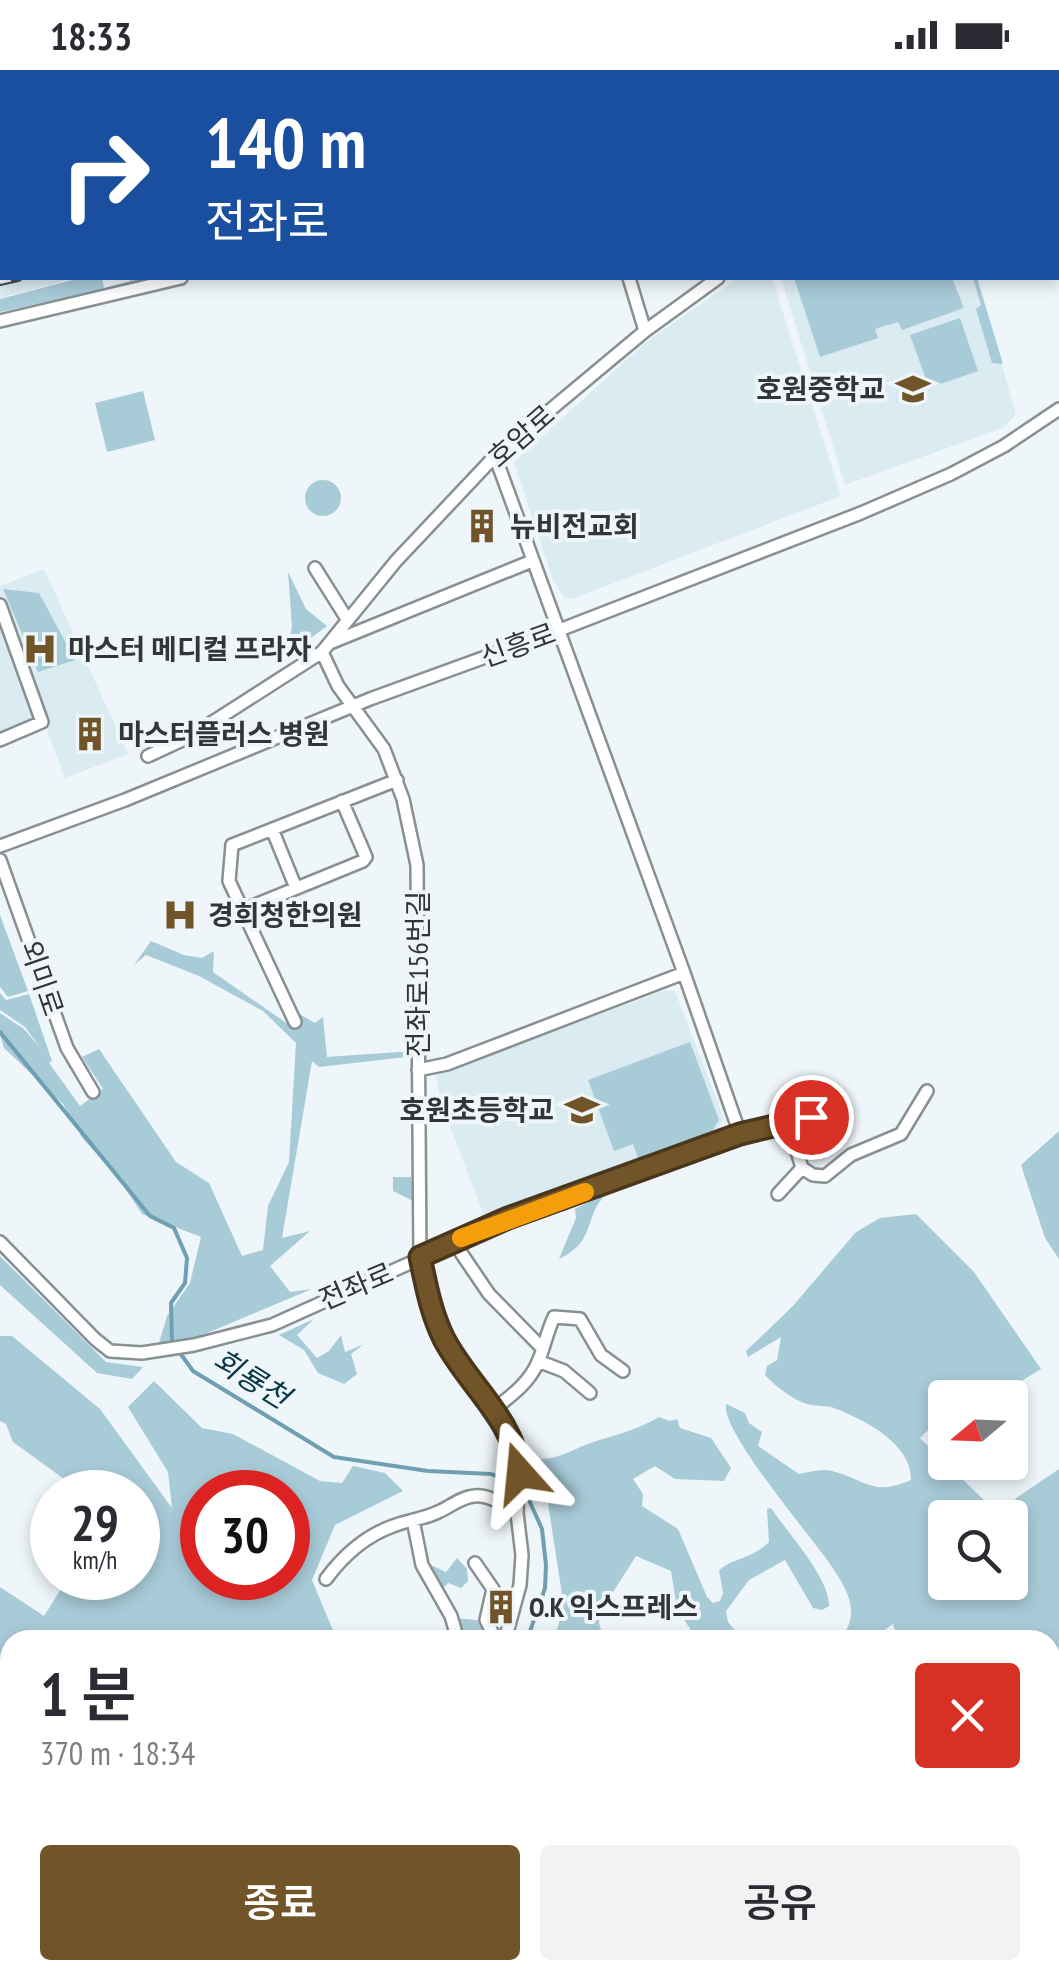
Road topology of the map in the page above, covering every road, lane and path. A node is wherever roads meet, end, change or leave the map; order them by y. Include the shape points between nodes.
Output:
1 (173, 280) edge
2 (630, 280) edge
3 (715, 280) edge
4 (0, 321) edge
5 (645, 331) junction
6 (1059, 409) edge
7 (495, 456) junction
8 (532, 561) junction
9 (316, 568) dead end
10 (0, 605) edge
11 (347, 619) junction
12 (558, 631) junction
13 (324, 648) junction
14 (352, 707) junction
15 (0, 740) edge
16 (148, 756) dead end
17 (397, 780) junction
18 (342, 801) junction
19 (272, 830) junction
20 (0, 846) edge
21 (0, 860) edge
22 (296, 888) junction
23 (243, 910) junction
24 (684, 973) junction
25 (295, 1022) dead end
26 (418, 1070) junction
27 (927, 1091) dead end
28 (93, 1092) dead end
29 (811, 1117) dead end
30 (790, 1125) junction
31 (740, 1134) junction
32 (802, 1168) junction
33 (778, 1194) dead end
34 (453, 1241) junction
35 (0, 1242) edge
36 (420, 1257) junction
37 (541, 1347) junction
38 (538, 1361) junction
39 (624, 1372) dead end
40 (590, 1394) dead end
41 (494, 1409) junction
42 (518, 1513) junction
43 (413, 1520) junction
44 (475, 1563) dead end
45 (326, 1580) dead end
46 (455, 1630) edge
47 (491, 1630) edge
48 (508, 1630) edge

1 - 4 street
2 - 5 street
3 - 5 street, 호암로
5 - 7 street, 호암로
6 - 12 street, 신흥로 via 951,474
7 - 8 street
7 - 11 street, 호암로
8 - 12 street
8 - 13 street
9 - 11 street
10 - 15 street via 42,722
11 - 13 street, 호암로
12 - 14 street, 신흥로
12 - 24 street
13 - 14 street, 전좌로156번길
13 - 16 street, 호암로 via 192,736
14 - 17 street, 전좌로156번길
14 - 20 street, 신흥로
17 - 18 street
17 - 26 street, 전좌로156번길 via 417,865
18 - 19 street
18 - 22 street via 366,857
19 - 22 street
19 - 23 street via 232,845 229,880
21 - 28 street, 외미로 via 67,1048
22 - 23 street
23 - 25 street
24 - 26 street
24 - 31 street
26 - 36 street, 전좌로156번길
27 - 32 street via 902,1134 851,1154 825,1176
29 - 30 street, 전좌로
30 - 31 street, 전좌로
30 - 32 street
31 - 34 street, 전좌로
32 - 33 street
34 - 36 street, 전좌로
34 - 37 street via 488,1294
35 - 36 street, 전좌로 via 110,1351 124,1354 272,1325
36 - 41 street, 전좌로156번길 via 444,1338
37 - 38 street
37 - 39 street via 554,1317 580,1319 602,1355
38 - 40 street via 564,1371
38 - 41 street via 520,1390
41 - 42 street, 전좌로156번길 via 514,1441
42 - 43 street via 476,1495
42 - 48 street via 520,1585
43 - 45 street via 352,1550
43 - 46 street via 422,1565
44 - 47 street via 493,1589 486,1620

